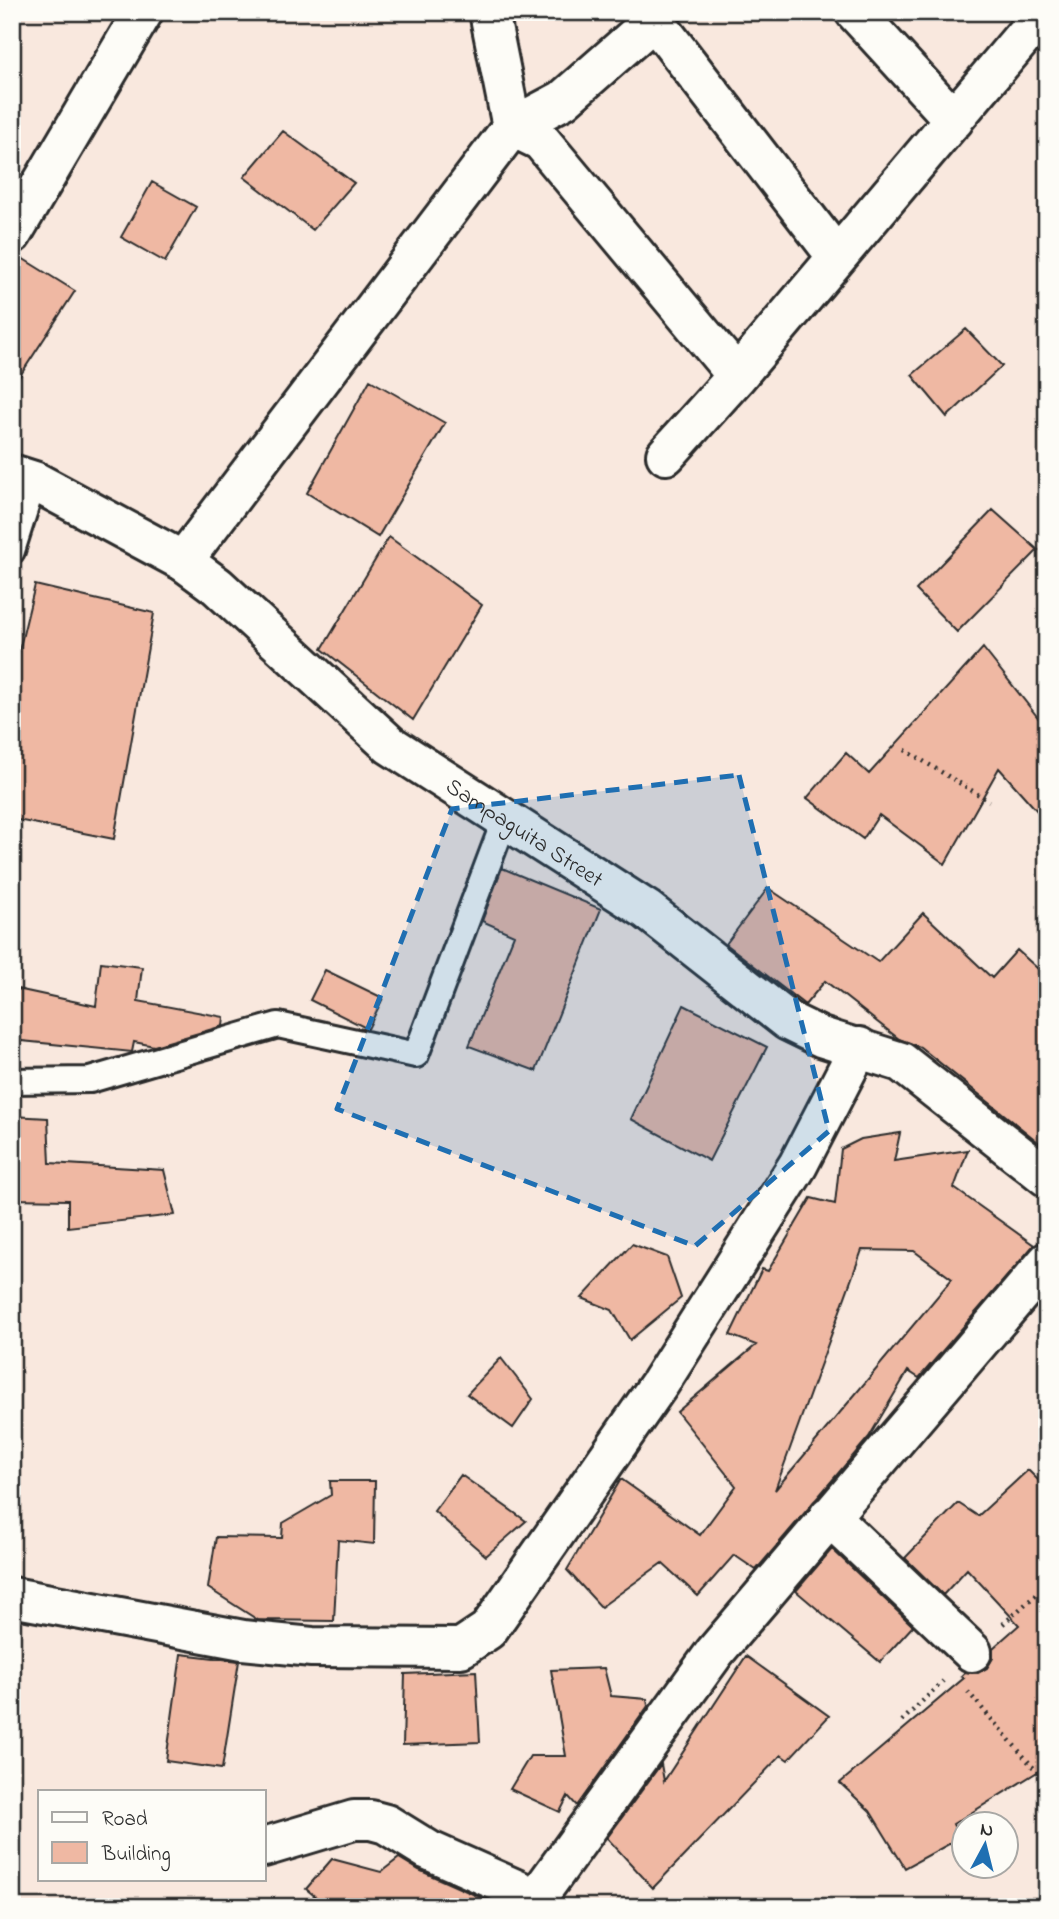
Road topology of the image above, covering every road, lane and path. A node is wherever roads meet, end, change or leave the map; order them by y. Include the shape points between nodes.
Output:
1 (143, 12) edge
2 (489, 12) edge
3 (855, 12) edge
4 (1044, 12) edge
5 (654, 16) edge
6 (954, 120) junction
7 (512, 127) junction
8 (12, 234) edge
9 (837, 257) junction
10 (737, 376) junction
11 (666, 455) dead end
12 (23, 478) edge
13 (12, 551) edge
14 (183, 561) junction
15 (905, 750) dead end
16 (989, 801) dead end
17 (505, 819) junction
18 (859, 1047) junction
19 (12, 1081) edge
20 (1047, 1177) edge
21 (1047, 1262) edge
22 (829, 1516) junction
23 (1047, 1585) edge
24 (12, 1597) edge
25 (1013, 1616) dead end
26 (966, 1668) joint
27 (1039, 1773) dead end
28 (266, 1846) edge
29 (533, 1903) edge

1 - 8 street
2 - 7 street
3 - 6 street
4 - 6 street
5 - 7 street via 563,100
5 - 9 street
6 - 9 street
7 - 10 street via 541,141
7 - 14 street
9 - 10 street
10 - 11 street
12 - 13 lane
12 - 14 street, Sampaguita Street
14 - 17 street, Sampaguita Street via 218,586 390,745
15 - 16 path
17 - 18 street, Sampaguita Street via 647,910 788,1021 821,1037
17 - 19 lane via 416,1055 278,1025 90,1080
18 - 20 street, Sampaguita Street via 901,1062
18 - 24 street via 798,1165 660,1383 488,1630 461,1648 312,1647 243,1640
21 - 22 street
22 - 26 street
22 - 29 street via 715,1652
23 - 25 path
26 - 27 path
28 - 29 street via 354,1820 371,1820

